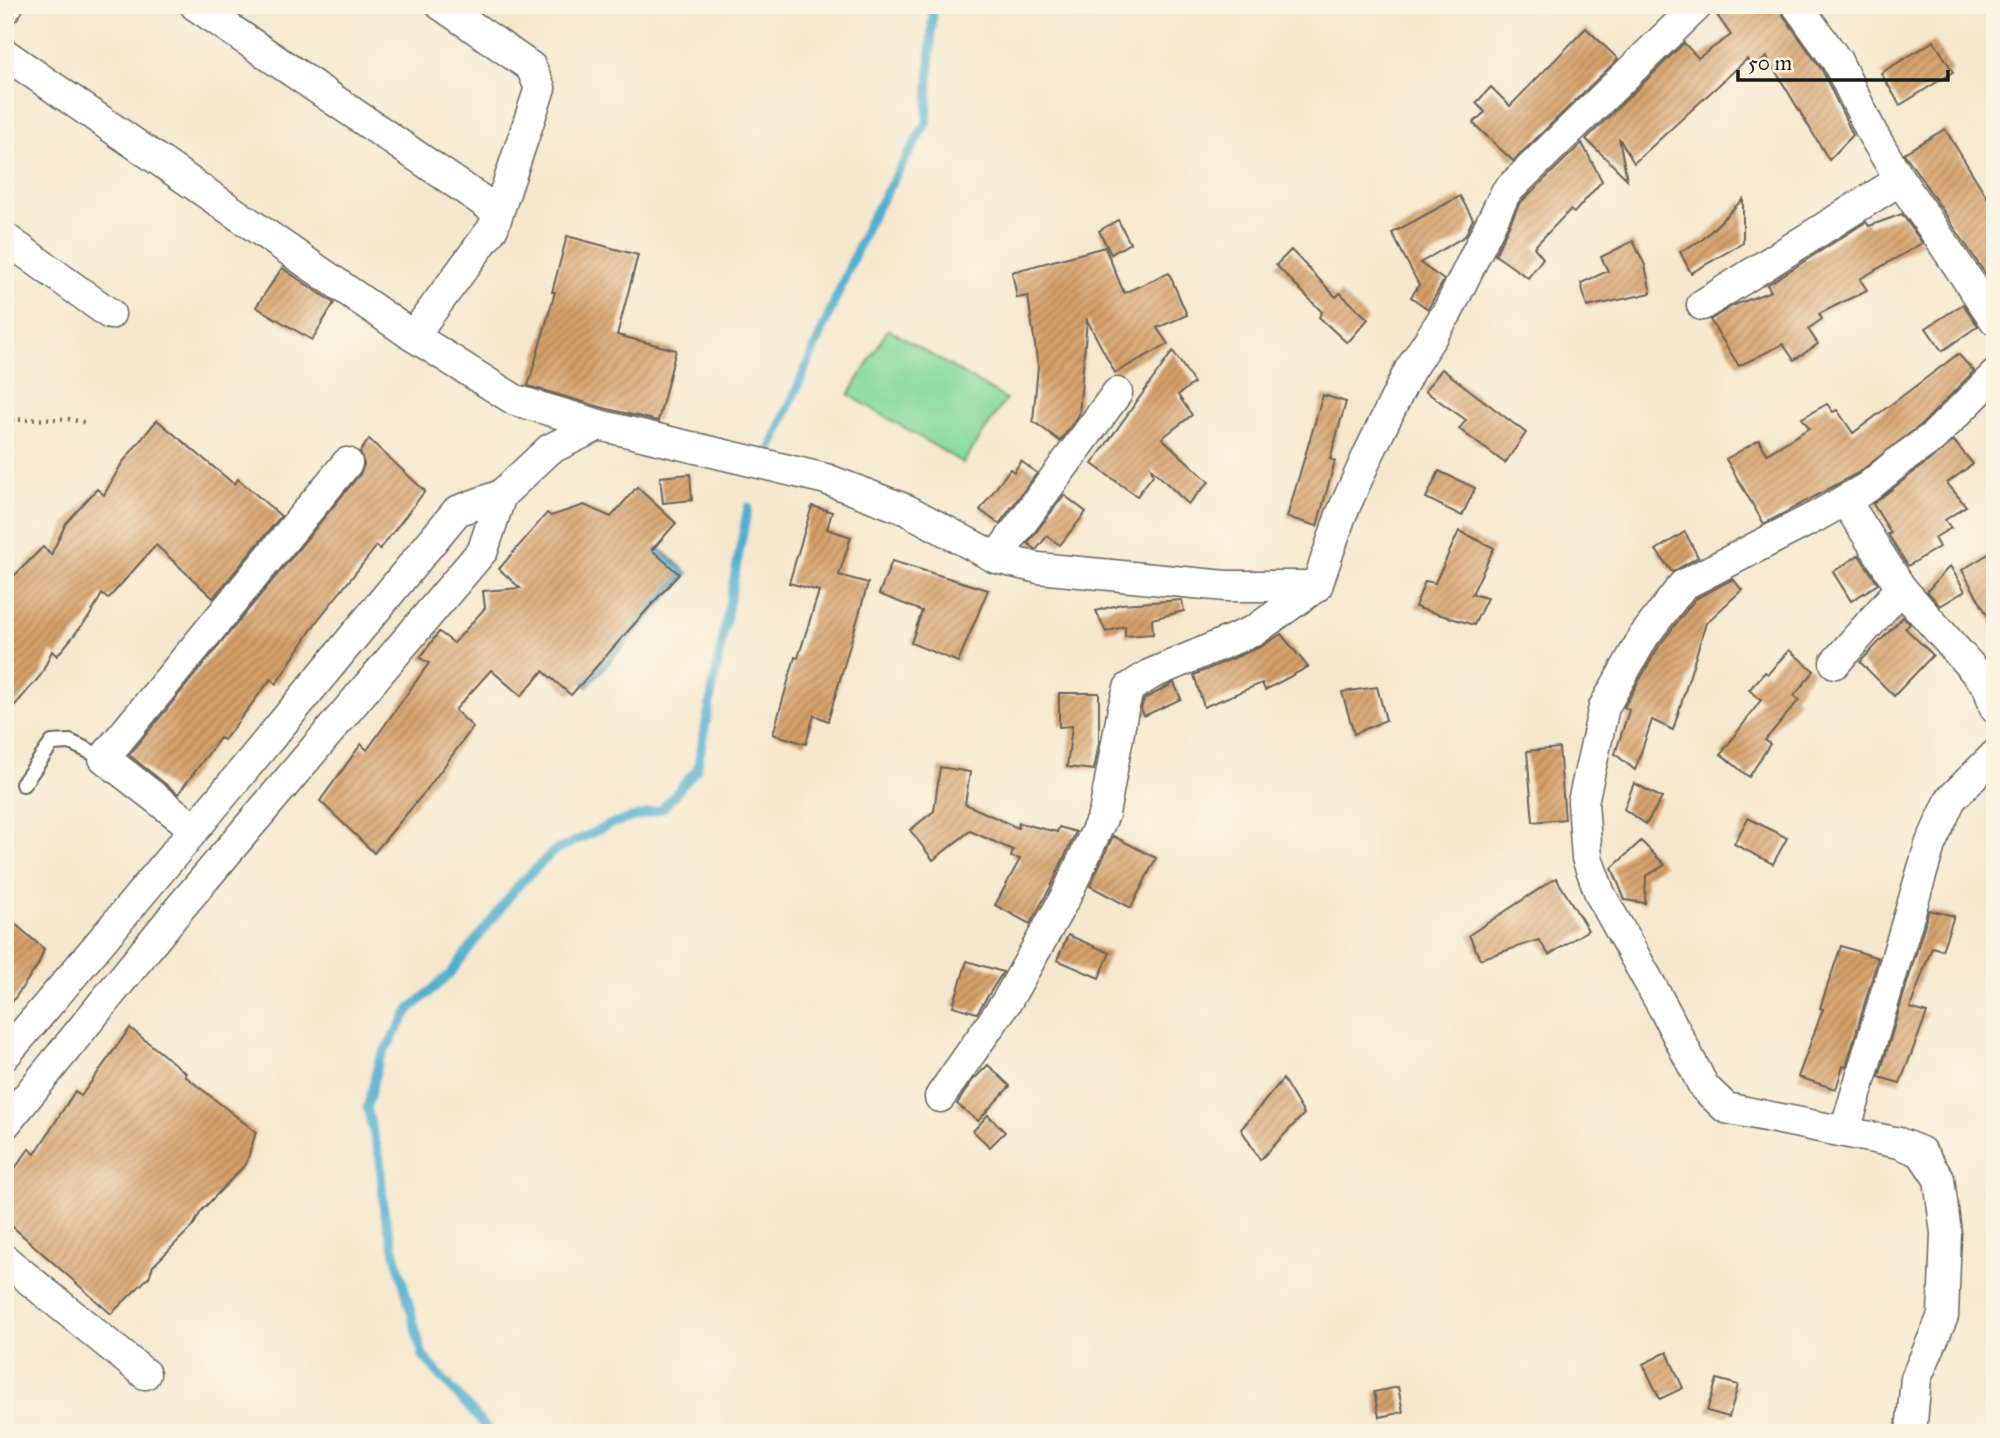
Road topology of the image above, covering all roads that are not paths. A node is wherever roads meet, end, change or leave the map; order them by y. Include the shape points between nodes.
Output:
1 (195, 5) edge
2 (441, 5) edge
3 (1698, 5) edge
4 (1797, 5) edge
5 (5, 54) edge
6 (1900, 180) junction
7 (497, 211) junction
8 (5, 238) edge
9 (1702, 305) dead end
10 (110, 314) dead end
11 (1995, 320) edge
12 (412, 336) junction
13 (1995, 375) edge
14 (1117, 393) dead end
15 (598, 425) junction
16 (346, 463) dead end
17 (501, 495) junction
18 (1845, 500) junction
19 (996, 558) junction
20 (1317, 586) junction
21 (1901, 588) junction
22 (1835, 663) dead end
23 (1995, 708) edge
24 (1995, 755) edge
25 (104, 758) junction
26 (23, 784) dead end
27 (194, 828) junction
28 (151, 883) junction
29 (179, 909) junction
30 (5, 1055) edge
31 (940, 1097) dead end
32 (5, 1124) edge
33 (1845, 1131) junction
34 (5, 1261) edge
35 (145, 1374) dead end
36 (1911, 1433) edge

1 - 7 street
2 - 7 street via 531,67 540,88
3 - 20 street via 1506,192 1448,311 1409,371 1369,453 1340,515
4 - 6 street via 1837,61
5 - 12 street
6 - 9 street
6 - 11 street
7 - 12 street via 493,228
8 - 10 street
12 - 15 street via 515,400
13 - 18 street via 1933,437
14 - 19 street
15 - 17 street via 550,449
15 - 19 street via 826,478 907,510
16 - 25 street
17 - 27 street via 457,511
17 - 29 street via 484,550
18 - 21 street
18 - 33 street via 1683,585 1644,636 1604,707 1583,802 1587,858 1600,894 1704,1087 1726,1108
19 - 20 street via 1038,568 1226,586
20 - 31 street via 1255,630 1151,674 1129,688 1099,826 1007,1001
21 - 22 street
21 - 23 street via 1988,686
24 - 33 street via 1951,799 1930,845
25 - 26 lane via 70,742 52,743
25 - 27 street
27 - 28 street
28 - 29 street
28 - 30 street
29 - 32 street
33 - 36 street via 1921,1152 1939,1178 1947,1233 1943,1316 1916,1378
34 - 35 street

